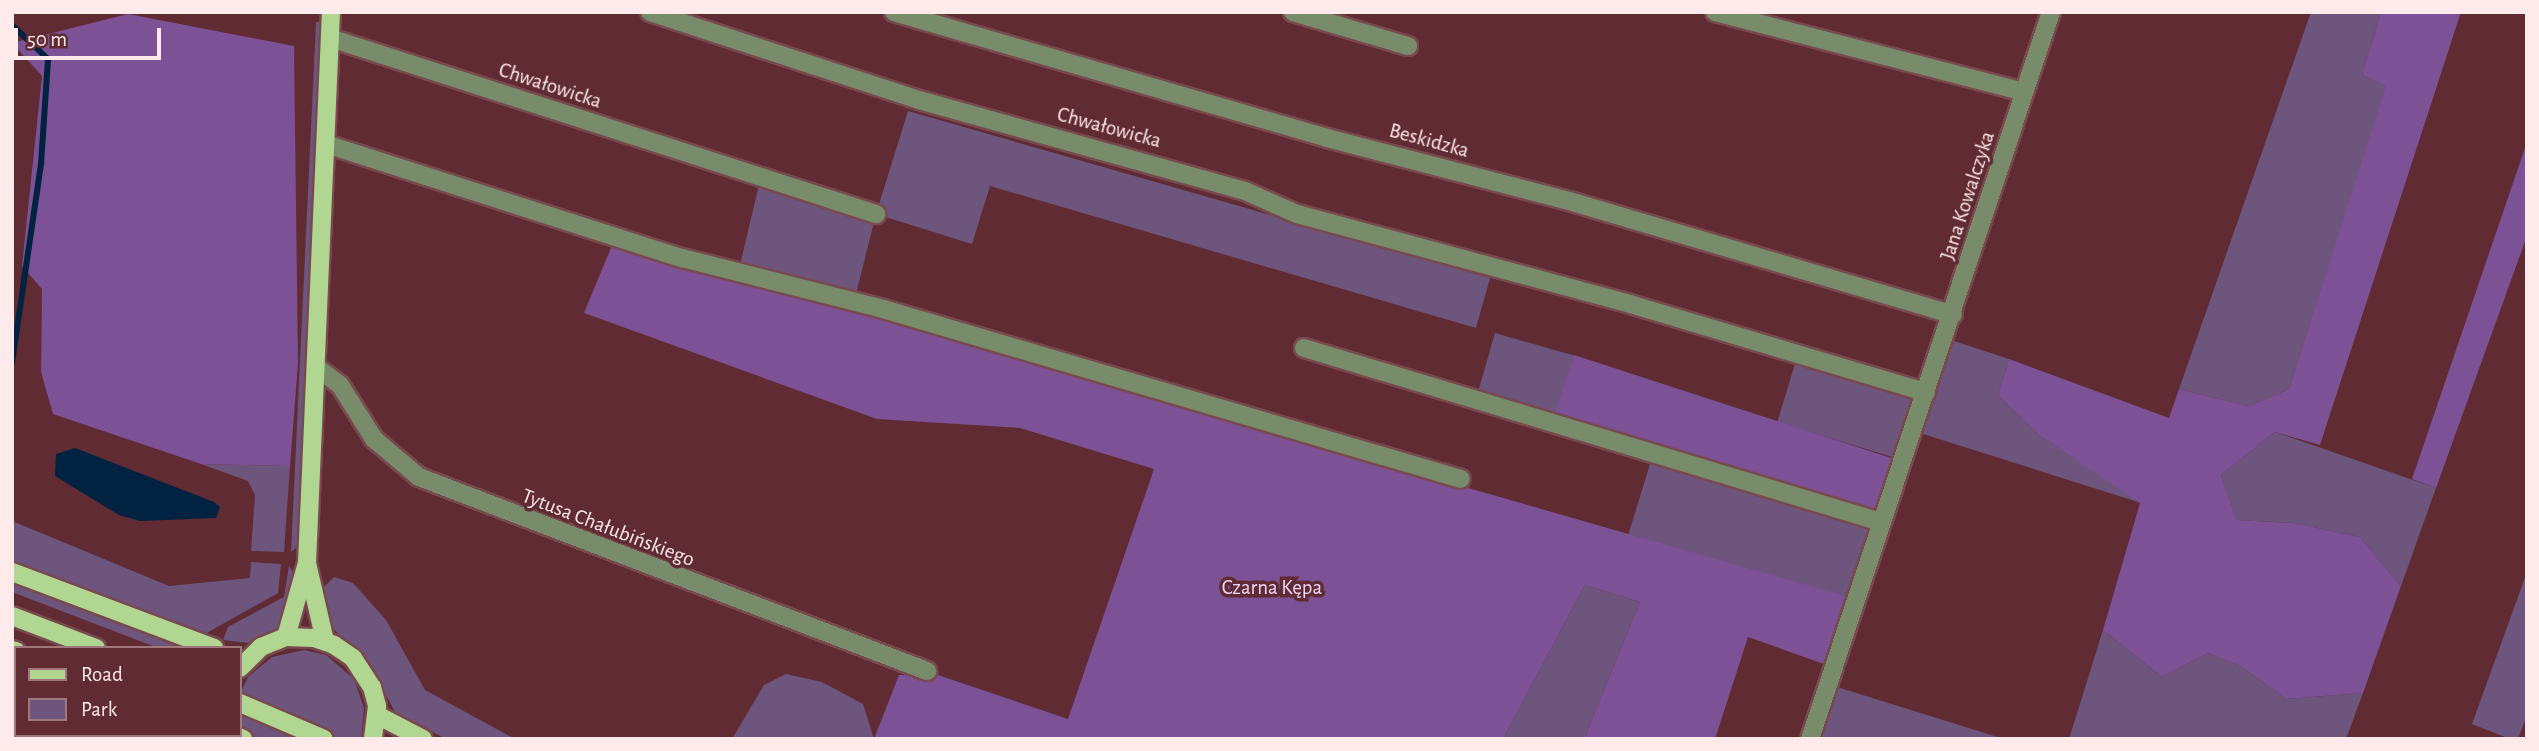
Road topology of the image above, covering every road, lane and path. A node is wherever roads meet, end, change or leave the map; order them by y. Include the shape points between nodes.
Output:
1 (331, 12) edge
2 (650, 12) edge
3 (894, 12) edge
4 (1293, 12) edge
5 (1715, 12) edge
6 (2051, 12) edge
7 (330, 38) junction
8 (1408, 46) dead end
9 (2024, 92) junction
10 (326, 144) junction
11 (876, 214) dead end
12 (1954, 315) junction
13 (1304, 348) dead end
14 (316, 367) junction
15 (1926, 392) junction
16 (1461, 479) dead end
17 (1881, 522) junction
18 (307, 563) junction
19 (12, 572) edge
20 (12, 616) edge
21 (286, 637) junction
22 (325, 641) junction
23 (91, 646) edge
24 (209, 646) edge
25 (242, 661) edge
26 (927, 671) dead end
27 (242, 704) edge
28 (377, 715) junction
29 (324, 739) edge
30 (373, 739) edge
31 (423, 739) edge
32 (1810, 739) edge

1 - 7 main road
2 - 15 street, Chwałowicka via 919,100 1245,191 1297,214
3 - 12 street, Beskidzka via 1327,138 1576,203
4 - 8 street
5 - 9 street
6 - 9 street, Jana Kowalczyka
7 - 10 main road
7 - 11 street, Chwałowicka
9 - 12 street, Jana Kowalczyka
10 - 14 main road
10 - 16 street via 682,258 883,309
12 - 15 street, Jana Kowalczyka
13 - 17 street
14 - 18 main road
14 - 26 street, Tytusa Chałubińskiego via 341,385 374,439 419,477
15 - 17 street, Jana Kowalczyka
17 - 32 street, Jana Kowalczyka
18 - 21 main road
18 - 22 main road
19 - 24 main road
20 - 23 main road
21 - 22 main road
21 - 25 main road
22 - 28 main road via 361,667 375,696
27 - 29 main road
28 - 30 main road
28 - 31 main road

